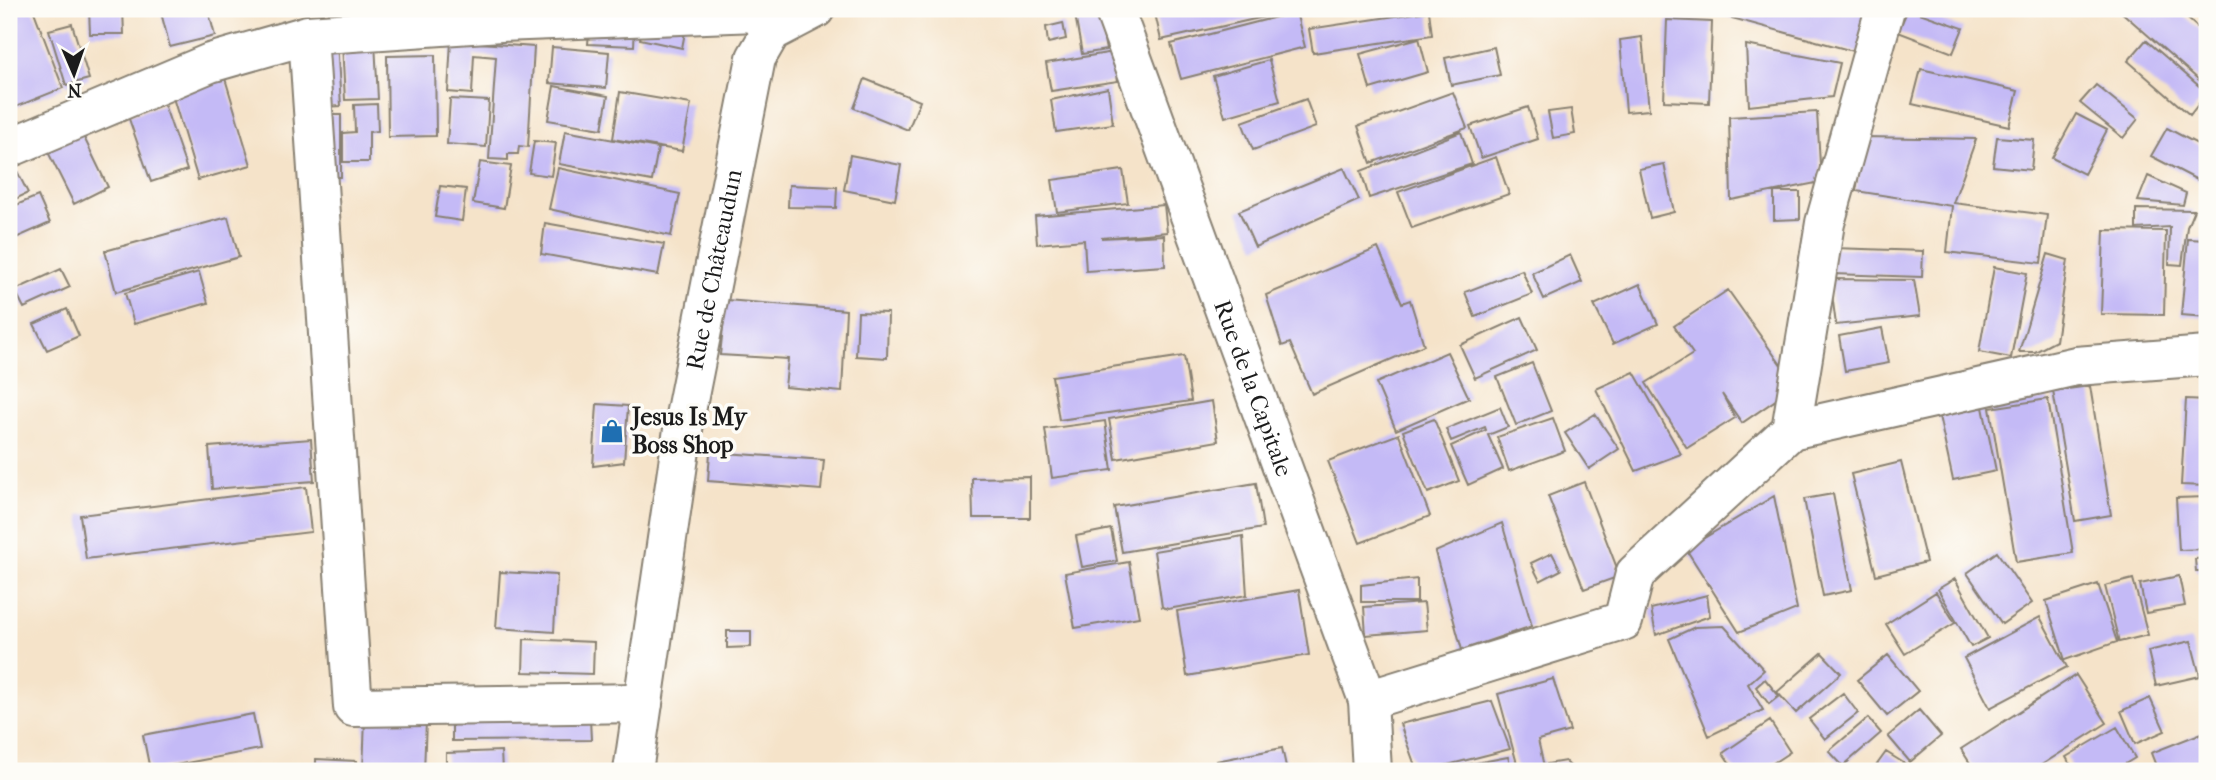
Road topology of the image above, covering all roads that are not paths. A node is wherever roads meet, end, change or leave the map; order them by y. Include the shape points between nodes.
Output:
1 (815, 9) edge
2 (1114, 9) edge
3 (1885, 9) edge
4 (771, 32) junction
5 (308, 35) junction
6 (9, 148) edge
7 (2207, 356) edge
8 (1791, 430) junction
9 (1368, 700) junction
10 (643, 703) junction
11 (634, 771) edge
12 (1371, 771) edge

1 - 4 street
2 - 9 street, Rue de la Capitale
3 - 8 street via 1825,223
4 - 5 street via 757,12
4 - 10 street, Rue de Châteaudun via 756,58 685,416
5 - 6 street via 210,63
5 - 10 street via 353,707
7 - 8 street via 2076,366
8 - 9 street via 1635,574 1623,621
9 - 12 street, Rue de la Capitale
10 - 11 street, Rue de Châteaudun

